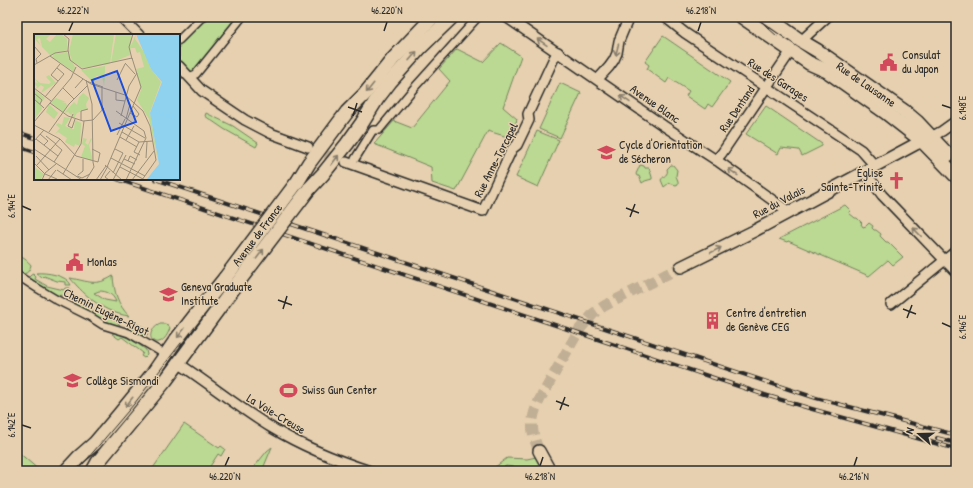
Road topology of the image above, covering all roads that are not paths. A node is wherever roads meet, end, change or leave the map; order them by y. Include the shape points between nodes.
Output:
1 (121, 17) edge
2 (202, 17) edge
3 (242, 17) edge
4 (433, 17) edge
5 (452, 17) edge
6 (478, 17) edge
7 (506, 17) edge
8 (629, 17) edge
9 (665, 17) edge
10 (742, 17) edge
11 (767, 17) edge
12 (827, 17) edge
13 (138, 34) edge
14 (180, 39) edge
15 (801, 41) junction
16 (791, 51) junction
17 (558, 52) junction
18 (180, 67) edge
19 (189, 77) junction
20 (598, 80) junction
21 (767, 87) junction
22 (956, 121) edge
23 (926, 139) junction
24 (308, 147) tunnel mouth
25 (355, 158) dead end
26 (716, 160) junction
27 (346, 162) tunnel mouth
28 (956, 163) edge
29 (875, 166) junction
30 (865, 172) junction
31 (956, 176) edge
32 (789, 212) junction
33 (956, 251) edge
34 (944, 260) junction
35 (681, 267) tunnel mouth
36 (956, 272) edge
37 (17, 275) edge
38 (231, 282) junction
39 (891, 304) dead end
40 (166, 355) junction
41 (178, 363) junction
42 (539, 450) tunnel mouth
43 (66, 471) edge
44 (93, 471) edge
45 (366, 471) edge
46 (550, 471) edge

1 - 13 street
2 - 14 street
3 - 19 street via 196,74
4 -> 38 main road, Avenue de France, bridge via 347,112 306,166
38 -> 5 main road, Avenue de France, bridge via 324,174 390,82
6 - 25 street via 379,130 373,130
17 -> 7 street, Avenue Blanc
8 -> 20 street via 614,60
9 - 21 street, Rue des Garages
10 - 16 main road, Rue de Lausanne
11 - 15 main road, Rue de Lausanne
12 - 15 street
15 - 23 main road, Rue de Lausanne via 917,122
16 - 21 street, Rue Dentand
16 - 23 main road, Rue de Lausanne via 827,71
17 - 20 street, Avenue Blanc
17 - 27 street, Rue Anne-Torcapel via 528,114 529,120 517,145 512,149 483,211
18 - 19 street
19 - 24 street via 202,90 245,120 270,133
26 -> 20 street, Avenue Blanc
21 - 26 street, Rue Dentand
21 - 29 street, Rue des Garages via 861,150
22 - 23 street via 942,132
23 - 28 main road, Rue de Lausanne
23 - 29 street, Rue du Valais
23 - 31 main road
32 -> 26 street, Avenue Blanc
29 - 30 street, Rue du Valais
30 - 32 street, Rue du Valais
34 -> 30 street via 882,195
35 -> 32 street, Rue du Valais
33 - 34 street
34 - 36 street
34 - 39 street
37 - 40 street, Chemin Eugène-Rigot via 103,325 129,333
38 -> 40 main road, Avenue de France via 197,313
38 - 41 main road, Avenue de France
40 - 41 main road
40 -> 43 main road, Avenue de France via 113,422
41 - 44 main road, Avenue de France
41 - 45 street, La Voie-Creuse via 279,432
42 - 46 street

